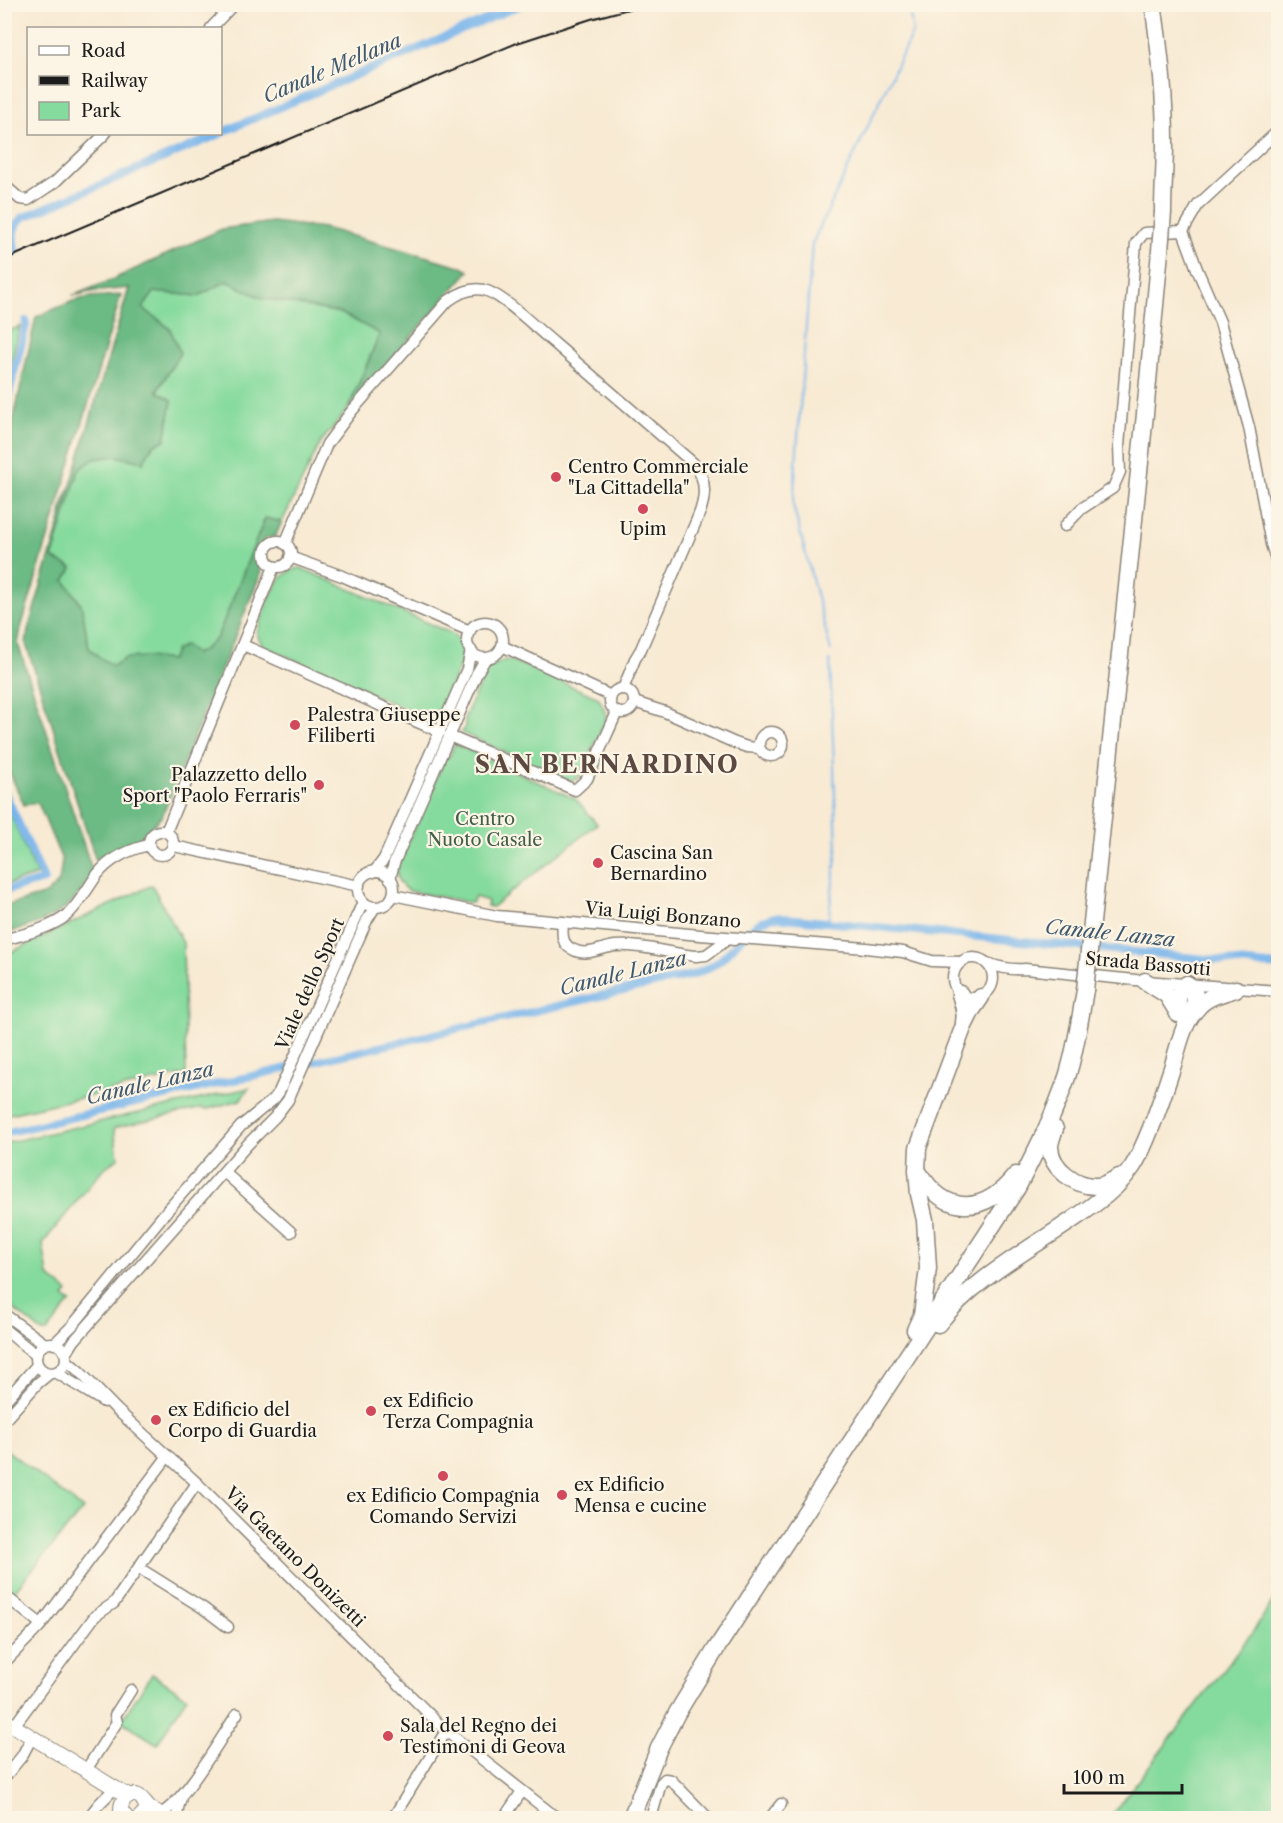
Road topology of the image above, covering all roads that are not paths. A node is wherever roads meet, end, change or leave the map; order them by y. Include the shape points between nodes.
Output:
1 (234, 4) edge
2 (1153, 4) edge
3 (212, 27) edge
4 (1278, 130) edge
5 (104, 135) edge
6 (4, 184) edge
7 (1183, 231) junction
8 (1065, 526) dead end
9 (285, 544) junction
10 (290, 557) junction
11 (1278, 566) edge
12 (274, 567) junction
13 (470, 631) junction
14 (243, 645) junction
15 (502, 646) junction
16 (471, 650) junction
17 (486, 658) junction
18 (623, 689) junction
19 (611, 696) junction
20 (634, 702) junction
21 (617, 712) junction
22 (445, 734) junction
23 (759, 747) dead end
24 (166, 832) junction
25 (149, 845) junction
26 (174, 846) junction
27 (374, 872) junction
28 (390, 879) junction
29 (358, 886) junction
30 (393, 895) junction
31 (363, 902) junction
32 (375, 907) junction
33 (563, 922) junction
34 (4, 940) edge
35 (775, 949) dead end
36 (932, 961) junction
37 (961, 962) junction
38 (987, 963) junction
39 (1015, 970) junction
40 (952, 976) junction
41 (1145, 981) junction
42 (1187, 984) junction
43 (1236, 989) junction
44 (1278, 991) edge
45 (987, 992) junction
46 (960, 994) junction
47 (1185, 1014) junction
48 (963, 1028) junction
49 (1075, 1047) junction
50 (235, 1133) junction
51 (248, 1144) junction
52 (1133, 1165) junction
53 (917, 1170) junction
54 (224, 1172) junction
55 (165, 1213) junction
56 (178, 1224) junction
57 (291, 1232) dead end
58 (4, 1314) edge
59 (4, 1329) edge
60 (50, 1344) junction
61 (66, 1357) junction
62 (37, 1360) junction
63 (53, 1373) junction
64 (4, 1402) edge
65 (117, 1410) junction
66 (4, 1421) edge
67 (862, 1425) junction
68 (168, 1456) junction
69 (197, 1483) junction
70 (139, 1568) junction
71 (4, 1595) edge
72 (41, 1624) junction
73 (228, 1627) dead end
74 (4, 1663) edge
75 (131, 1690) dead end
76 (237, 1714) dead end
77 (9, 1723) edge
78 (446, 1731) junction
79 (32, 1737) junction
80 (92, 1774) junction
81 (4, 1778) edge
82 (522, 1791) junction
83 (110, 1794) junction
84 (181, 1797) junction
85 (127, 1799) junction
86 (781, 1804) dead end
87 (147, 1816) edge
88 (88, 1818) edge
89 (177, 1818) edge
90 (393, 1818) edge
91 (504, 1818) edge
92 (557, 1818) edge
93 (631, 1818) edge
94 (651, 1818) edge
95 (708, 1818) edge
96 (770, 1818) edge

1 - 3 street
2 - 49 highway, bridge via 1164,95 1160,251 1085,990
4 - 7 street via 1198,205
5 - 6 street via 55,182 28,200 20,199
7 - 8 street via 1144,233 1136,243 1120,472 1113,488 1081,509
7 - 11 street via 1226,343 1249,427
9 - 10 street
9 - 12 street via 274,542 265,550 266,559
9 - 18 street via 327,444 351,412 448,301 459,293 486,290 539,330 698,469 703,482 703,506
10 - 12 street via 283,566
10 - 13 street
12 - 14 street
13 - 15 street via 480,623 493,624 502,633
13 - 16 street
14 - 22 street
14 - 24 street
15 - 17 street
15 - 19 street
16 - 17 street
16 - 22 street
17 - 22 street
18 - 19 street
18 - 20 street via 633,695
19 - 21 street via 610,704
20 - 21 street via 628,711
20 - 23 street via 735,743
21 - 22 street via 587,779 575,790
22 - 27 street
22 - 28 street
24 - 25 street via 152,834
24 - 26 street via 173,837
25 - 26 street via 161,856
25 - 34 street via 107,865 64,917
26 - 29 street
27 - 28 street
27 - 29 street via 364,876
28 - 30 street
29 - 31 street
30 - 32 street via 386,904
30 - 33 street, Via Luigi Bonzano via 497,916
31 - 32 street
31 - 50 street, Viale dello Sport via 274,1099
32 - 51 street, Viale dello Sport via 288,1100
33 - 35 street via 562,937 566,944 584,953 626,946 696,956 706,955 728,939 768,942
33 - 36 street, Via Luigi Bonzano via 866,948 903,952
36 - 37 street, Via Luigi Bonzano
36 - 40 street, Via Luigi Bonzano
37 - 38 street via 974,958
37 - 40 street
38 - 39 street, Strada Bassotti
38 - 45 street via 993,974
39 - 41 street, Strada Bassotti
39 - 45 street via 997,980
40 - 46 street
41 - 42 street, Strada Bassotti
41 - 47 highway via 1167,995
42 - 43 street, Strada Bassotti
42 - 47 highway via 1177,1000
43 - 44 street, Strada Bassotti
43 - 47 highway via 1216,995
45 - 46 street via 970,999
45 - 48 highway
46 - 48 highway via 965,1016
47 - 52 highway via 1172,1068
48 - 53 highway via 918,1148
49 - 52 highway via 1072,1086 1050,1148 1057,1165 1070,1179 1100,1186
49 - 53 highway via 1037,1137 1006,1188 989,1200 953,1204 928,1187
49 - 67 highway via 1055,1108 1017,1188
50 - 51 street
50 - 55 street, Viale dello Sport
51 - 54 street, Viale dello Sport
52 - 67 highway via 1090,1208 962,1297 926,1340 885,1402
53 - 67 highway via 928,1268 922,1314 914,1334 874,1395
54 - 56 street, Viale dello Sport
54 - 57 street
55 - 56 street
55 - 60 street, Viale dello Sport via 73,1325
56 - 61 street, Viale dello Sport via 74,1341
58 - 60 street
59 - 62 street
60 - 61 street via 61,1347
60 - 62 street via 41,1347
61 - 63 street via 64,1366
61 - 65 street, Via Gaetano Donizetti
62 - 63 street via 44,1372
62 - 64 street
63 - 65 street, Via Gaetano Donizetti
63 - 66 street via 38,1383
65 - 68 street, Via Gaetano Donizetti
67 - 93 highway via 677,1713
68 - 69 street, Via Gaetano Donizetti
68 - 72 street
69 - 70 street
69 - 78 street, Via Gaetano Donizetti
70 - 73 street
70 - 77 street via 114,1603 96,1616
71 - 72 street
72 - 74 street
75 - 80 street via 115,1715 117,1722
76 - 84 street
77 - 79 main road
78 - 82 street, Via Gaetano Donizetti
78 - 90 street
79 - 80 main road
79 - 81 street
80 - 83 main road
80 - 85 main road
82 - 91 street
82 - 92 street, Via Gaetano Donizetti
83 - 85 main road
83 - 88 street
84 - 87 street via 167,1810
84 - 89 street
85 - 87 main road via 140,1796
85 - 87 main road via 121,1811
86 - 96 street
94 - 95 street via 665,1779 671,1780

